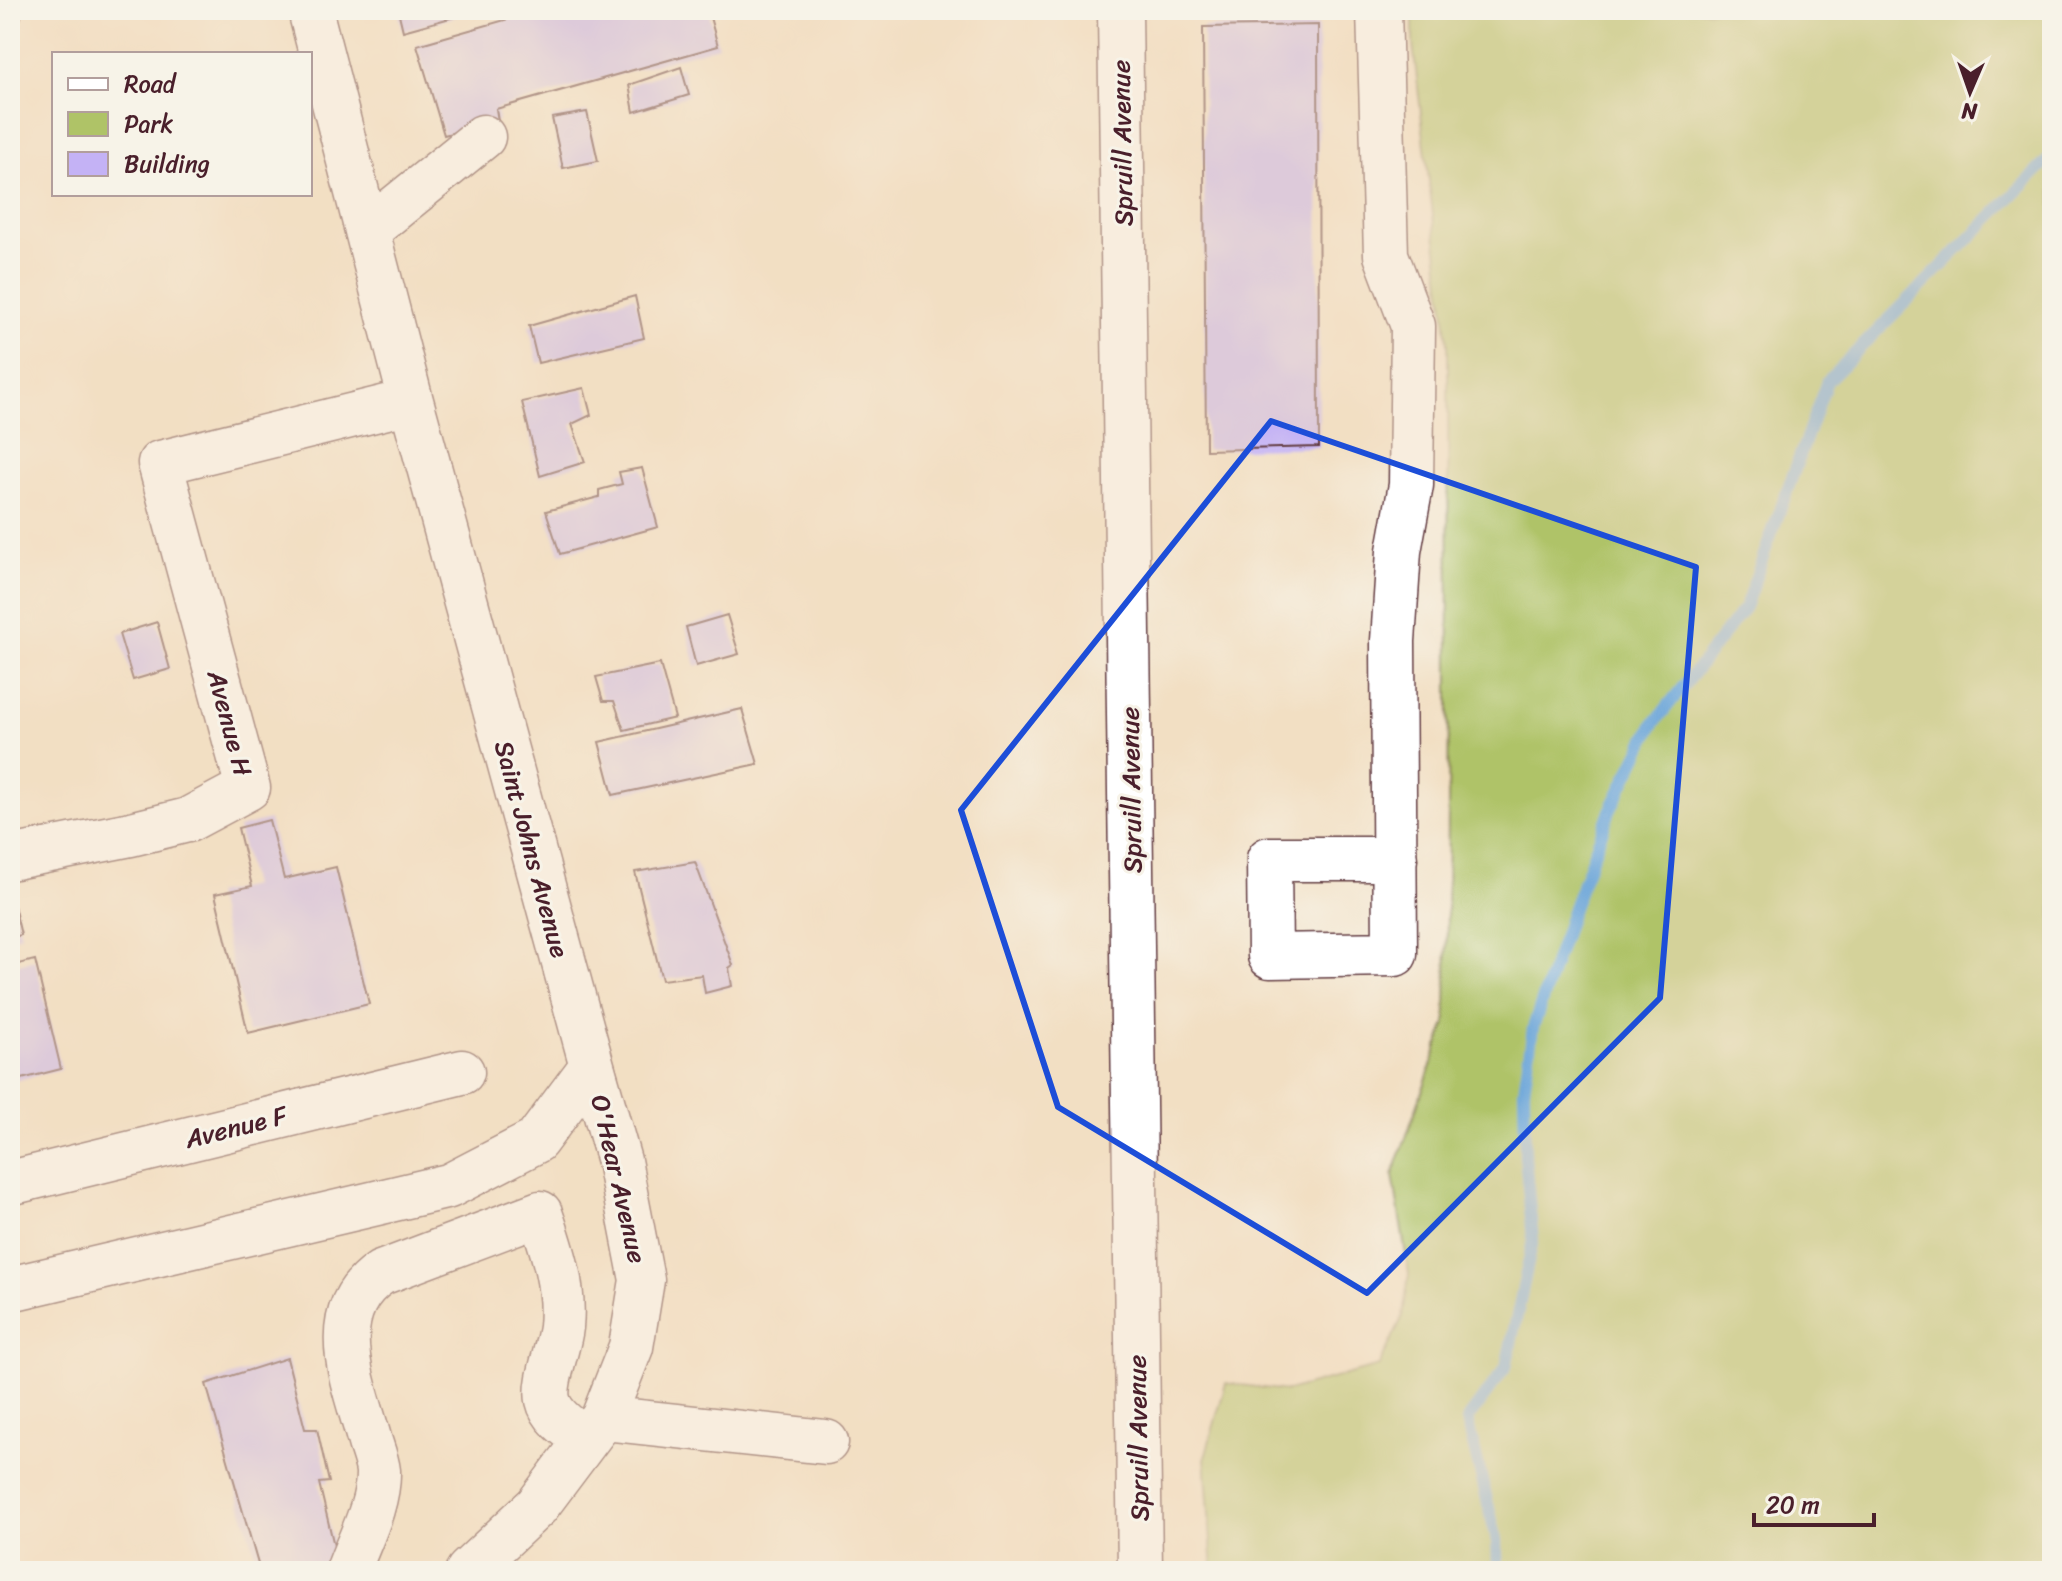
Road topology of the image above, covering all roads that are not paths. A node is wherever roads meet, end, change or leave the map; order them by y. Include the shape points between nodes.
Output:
1 (310, 10) edge
2 (1120, 10) edge
3 (1379, 10) edge
4 (483, 137) dead end
5 (367, 231) junction
6 (411, 401) junction
7 (10, 858) edge
8 (1395, 859) dead end
9 (592, 1066) junction
10 (462, 1072) dead end
11 (10, 1183) edge
12 (10, 1289) edge
13 (594, 1429) junction
14 (826, 1442) dead end
15 (348, 1571) edge
16 (468, 1571) edge
17 (1140, 1571) edge

1 - 5 street, Saint Johns Avenue
2 - 17 street, Spruill Avenue
3 - 8 street via 1386,255 1413,326 1411,485 1399,551 1393,641
4 - 5 street
5 - 6 street, Saint Johns Avenue
6 - 7 street, Avenue H via 160,463 248,788 188,820
6 - 9 street, Saint Johns Avenue
9 - 12 street via 536,1141 449,1186
9 - 13 street, O'Hear Avenue via 619,1161 642,1280 631,1347
10 - 11 street, Avenue F
13 - 14 street
13 - 15 street via 559,1419 548,1401 561,1326 560,1282 540,1213 381,1273 363,1285 346,1326 346,1347 378,1469 376,1495
13 - 16 street, O'Hear Avenue via 537,1506

